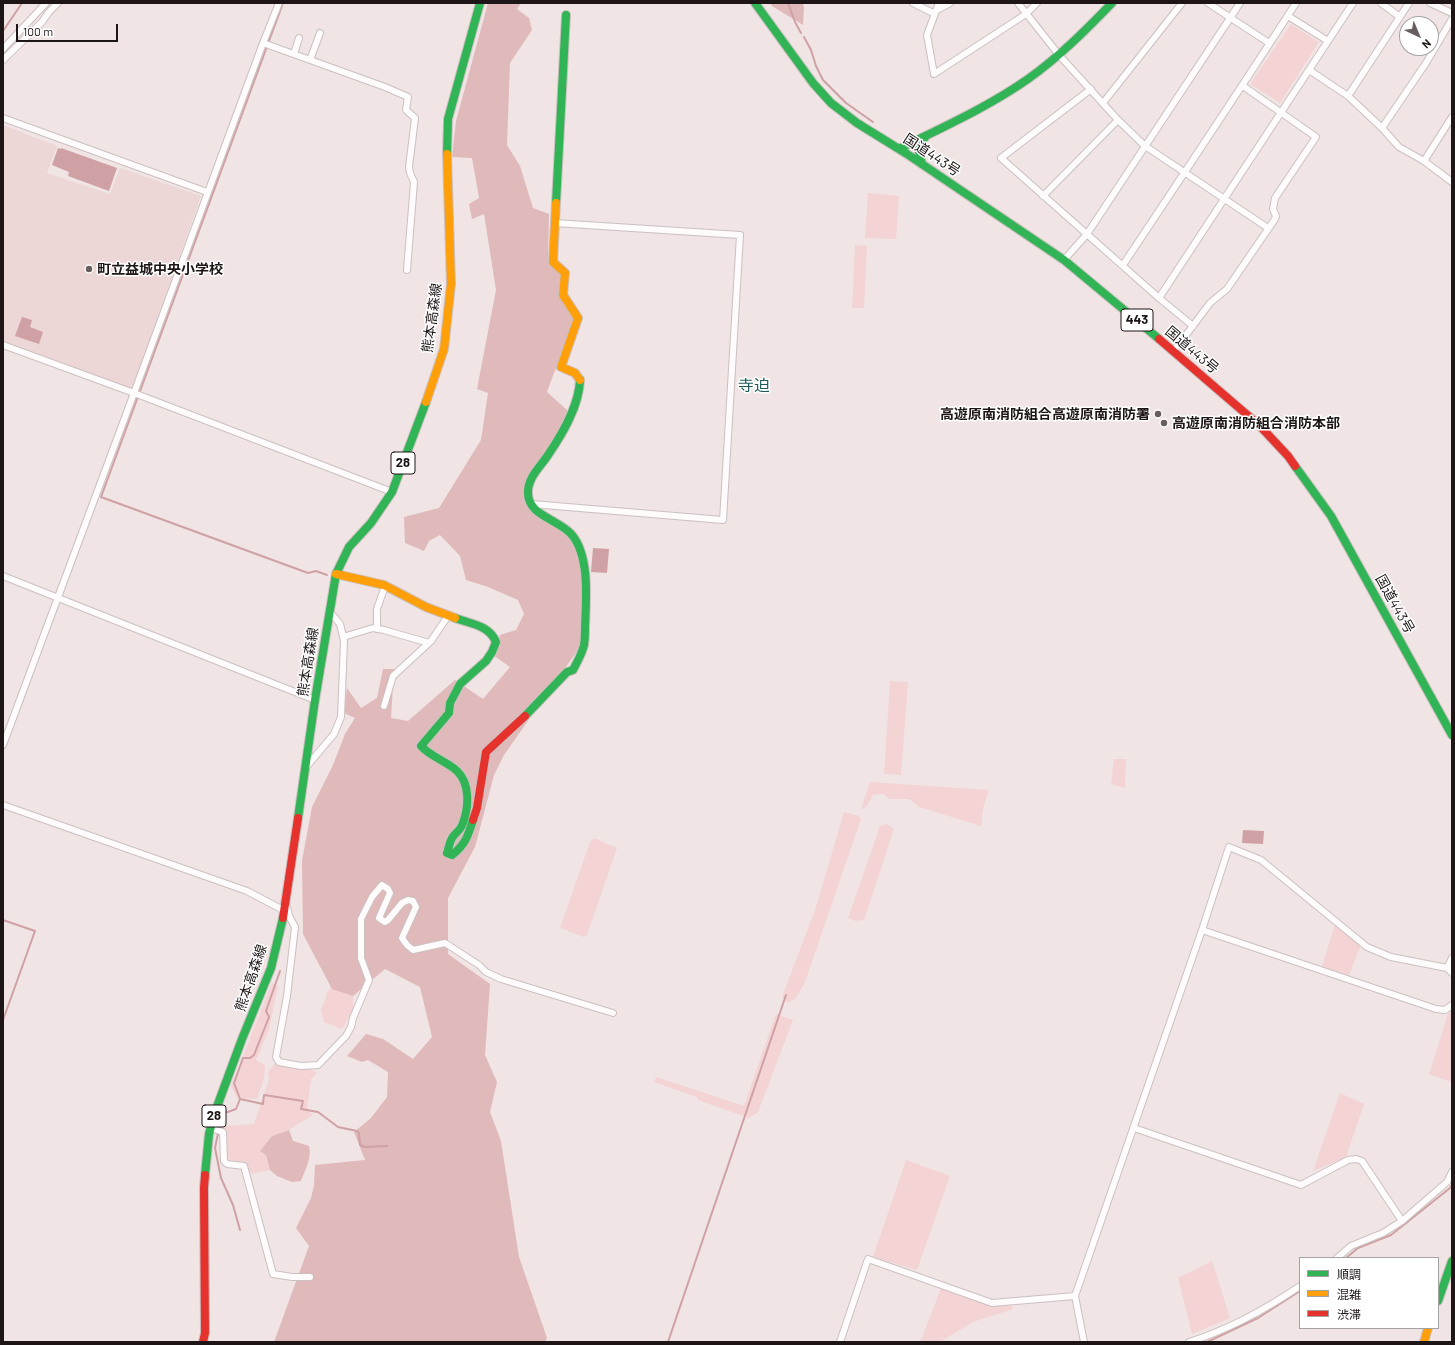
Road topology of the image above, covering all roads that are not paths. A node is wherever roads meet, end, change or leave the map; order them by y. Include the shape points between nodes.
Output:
1 (46, 3) edge
2 (58, 3) edge
3 (279, 3) edge
4 (480, 3) edge
5 (755, 3) edge
6 (913, 3) edge
7 (939, 3) edge
8 (950, 3) edge
9 (1018, 3) edge
10 (1037, 3) edge
11 (1112, 3) edge
12 (1182, 3) edge
13 (1208, 3) edge
14 (1240, 3) edge
15 (1296, 3) edge
16 (1353, 3) edge
17 (1381, 3) edge
18 (1408, 3) edge
19 (1430, 3) edge
20 (936, 12) junction
21 (1452, 13) edge
22 (1026, 14) junction
23 (566, 15) dead end
24 (1288, 16) junction
25 (1399, 16) edge
26 (1401, 16) edge
27 (1230, 18) junction
28 (1399, 19) edge
29 (1452, 19) edge
30 (320, 33) dead end
31 (299, 38) dead end
32 (1328, 41) junction
33 (263, 43) junction
34 (1269, 43) junction
35 (3, 49) edge
36 (294, 54) junction
37 (1059, 55) junction
38 (3, 60) edge
39 (310, 60) junction
40 (1309, 70) junction
41 (1243, 86) junction
42 (1091, 89) junction
43 (1348, 96) junction
44 (1104, 103) junction
45 (1281, 112) junction
46 (1452, 117) edge
47 (3, 118) edge
48 (1118, 120) junction
49 (1382, 128) junction
50 (926, 136) junction
51 (1145, 146) junction
52 (899, 149) junction
53 (1424, 161) junction
54 (922, 164) junction
55 (1184, 173) junction
56 (1452, 182) edge
57 (207, 192) junction
58 (1044, 196) junction
59 (1224, 198) junction
60 (555, 223) junction
61 (1268, 228) junction
62 (1087, 234) junction
63 (1064, 260) junction
64 (1123, 265) junction
65 (407, 270) dead end
66 (1159, 298) junction
67 (1193, 326) junction
68 (3, 345) edge
69 (1174, 351) junction
70 (134, 393) junction
71 (392, 492) junction
72 (532, 504) junction
73 (336, 574) junction
74 (3, 576) edge
75 (385, 586) junction
76 (58, 598) junction
77 (330, 612) junction
78 (448, 616) junction
79 (377, 629) junction
80 (343, 637) junction
81 (429, 643) junction
82 (315, 700) junction
83 (384, 706) dead end
84 (1452, 735) edge
85 (3, 745) edge
86 (306, 768) junction
87 (3, 804) edge
88 (286, 907) junction
89 (1202, 930) junction
90 (1452, 958) edge
91 (1447, 968) junction
92 (1452, 973) edge
93 (1452, 1005) edge
94 (613, 1013) dead end
95 (210, 1128) junction
96 (1134, 1128) junction
97 (1452, 1172) edge
98 (1402, 1221) junction
99 (1338, 1257) edge
100 (1452, 1261) edge
101 (310, 1277) dead end
102 (1299, 1287) edge
103 (1075, 1296) junction
104 (1439, 1298) edge
105 (1428, 1329) edge
106 (203, 1342) edge
107 (840, 1342) edge
108 (1084, 1342) edge
109 (1189, 1342) edge
110 (1424, 1342) edge

1 - 35 street
2 - 38 street
3 - 33 street
4 - 71 main road, 熊本高森線 / 28 via 448,119 450,284 444,349
5 - 52 main road, 国道443号 / 443 via 813,83 831,103
6 - 20 street
7 - 20 street
8 - 20 street
9 - 22 street
10 - 22 street
11 - 37 main road
12 - 44 street
13 - 27 street
14 - 27 street
15 - 24 street
16 - 32 street
17 - 25 street
18 - 26 street
19 - 21 street
20 - 22 street via 927,35 934,74
22 - 37 street
23 - 60 main road
24 - 32 street
24 - 34 street
27 - 34 street
27 - 51 street
28 - 43 street
29 - 49 street
30 - 39 street
31 - 36 street
32 - 40 street
33 - 36 street
33 - 57 street
34 - 41 street
36 - 39 street
37 - 42 street
37 - 50 main road via 1016,87
39 - 65 street via 408,97 406,110 414,118 409,167 414,188
40 - 43 street
40 - 45 street
41 - 45 street
41 - 55 street
42 - 44 street
42 - 58 street via 1001,158
43 - 49 street
44 - 48 street
45 - 59 street
45 - 61 street via 1316,137 1276,198 1273,209 1276,216
46 - 53 street
47 - 57 street
48 - 51 street
48 - 58 street
49 - 53 street via 1398,147
50 - 52 main road
50 - 54 main road via 918,147
51 - 55 street
51 - 62 street
52 - 54 main road, 国道443号 / 443
53 - 56 street
54 - 63 main road, 国道443号 / 443
55 - 59 street
55 - 64 street
57 - 70 street
58 - 62 street
59 - 61 street
59 - 66 street
60 - 72 main road via 553,262 565,273 563,295 578,318 561,367 575,373 580,380 570,417 531,479 528,493
60 - 72 street via 740,235 723,520
61 - 67 street via 1227,289 1210,303
62 - 63 street
62 - 64 street
63 - 69 main road, 国道443号 / 443
64 - 66 street
66 - 67 street
67 - 69 street
68 - 70 street
69 - 84 main road, 国道443号 / 443 via 1260,425 1307,481 1332,516
70 - 71 street
70 - 76 street
71 - 73 main road, 熊本高森線 / 28 via 371,523 349,547
72 - 78 main road via 541,514 565,527 573,536 583,560 587,598 584,644 573,670 567,672 535,707 486,752 477,808 468,837 461,848 452,855 447,853 452,838 462,823 467,796 466,783 458,771 426,752 422,746 449,713 450,703 460,684 486,661 496,642 487,629
73 - 75 main road
73 - 77 main road, 熊本高森線 / 28
74 - 76 street
75 - 78 main road
75 - 79 street via 377,609
76 - 82 street
76 - 85 street
77 - 80 street via 340,624
77 - 82 main road, 熊本高森線 / 28
78 - 81 street
79 - 80 street
79 - 81 street
80 - 86 street via 341,717 334,734
81 - 83 street via 393,676
82 - 86 main road, 熊本高森線 / 28
86 - 88 main road, 熊本高森線 / 28
87 - 88 street
88 - 94 street via 295,927 287,996 276,1057 279,1062 301,1066 318,1065 339,1045 352,1027 353,1018 369,980 361,958 361,919 372,897 382,885 390,893 379,918 385,922 408,900 413,901 416,907 402,938 412,950 445,943 486,972 501,979
88 - 95 main road, 熊本高森線 / 28 via 271,968
89 - 91 street via 1229,847 1261,860 1367,947 1391,957
89 - 93 street via 1436,1008 1445,1010
89 - 96 street
90 - 91 street
91 - 92 street
95 - 101 street via 223,1132 224,1161 244,1166 273,1274
95 - 106 main road, 熊本高森線 / 28 via 204,1188
96 - 98 street via 1301,1185 1348,1160 1362,1161
96 - 103 street
97 - 98 street via 1447,1182
98 - 99 street via 1383,1233 1351,1246
100 - 104 main road
102 - 109 street via 1247,1317
103 - 107 street via 992,1303 868,1259
103 - 108 street
105 - 110 main road

